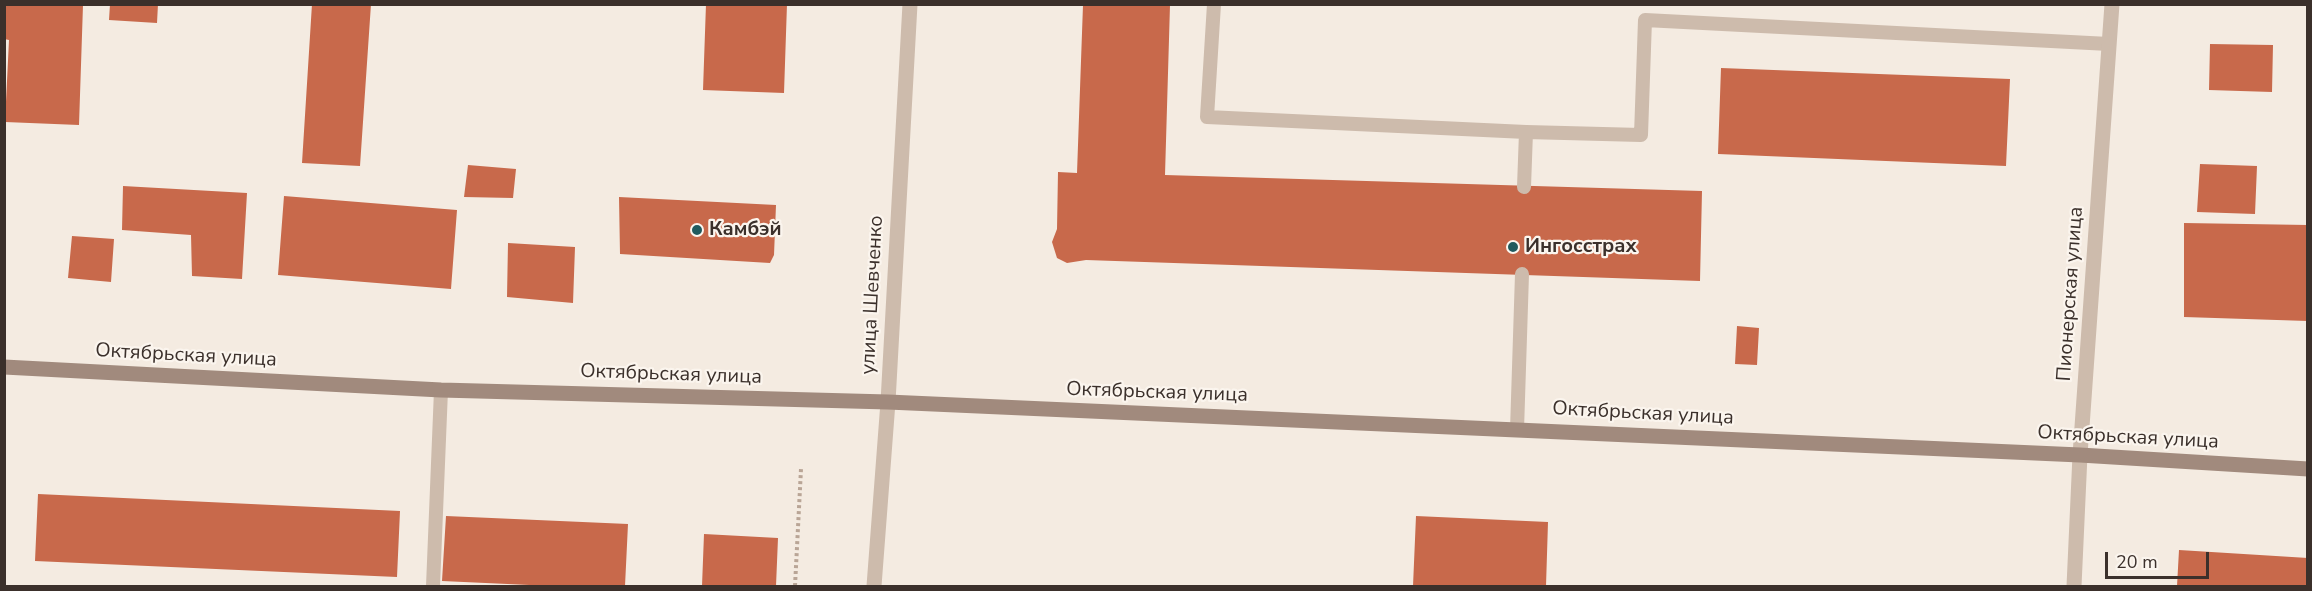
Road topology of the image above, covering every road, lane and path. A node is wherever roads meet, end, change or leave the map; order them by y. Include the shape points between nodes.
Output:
1 (910, 4) edge
2 (1214, 4) edge
3 (2112, 4) edge
4 (2109, 44) junction
5 (1526, 132) junction
6 (1524, 187) dead end
7 (1522, 274) dead end
8 (4, 367) edge
9 (441, 390) junction
10 (888, 402) junction
11 (1517, 430) junction
12 (2080, 455) junction
13 (801, 469) dead end
14 (2307, 469) edge
15 (433, 586) edge
16 (795, 586) edge
17 (874, 586) edge
18 (2074, 586) edge

1 - 10 street, улица Шевченко
2 - 5 lane via 1207,117
3 - 4 street, Пионерская улица
4 - 5 lane via 1645,20 1641,135
4 - 12 street, Пионерская улица
5 - 6 lane
7 - 11 lane
8 - 9 main road, Октябрьская улица
9 - 10 main road, Октябрьская улица
9 - 15 lane
10 - 11 main road, Октябрьская улица
10 - 17 street, улица Шевченко
11 - 12 main road, Октябрьская улица
12 - 14 main road, Октябрьская улица
12 - 18 street, Пионерская улица
13 - 16 path

